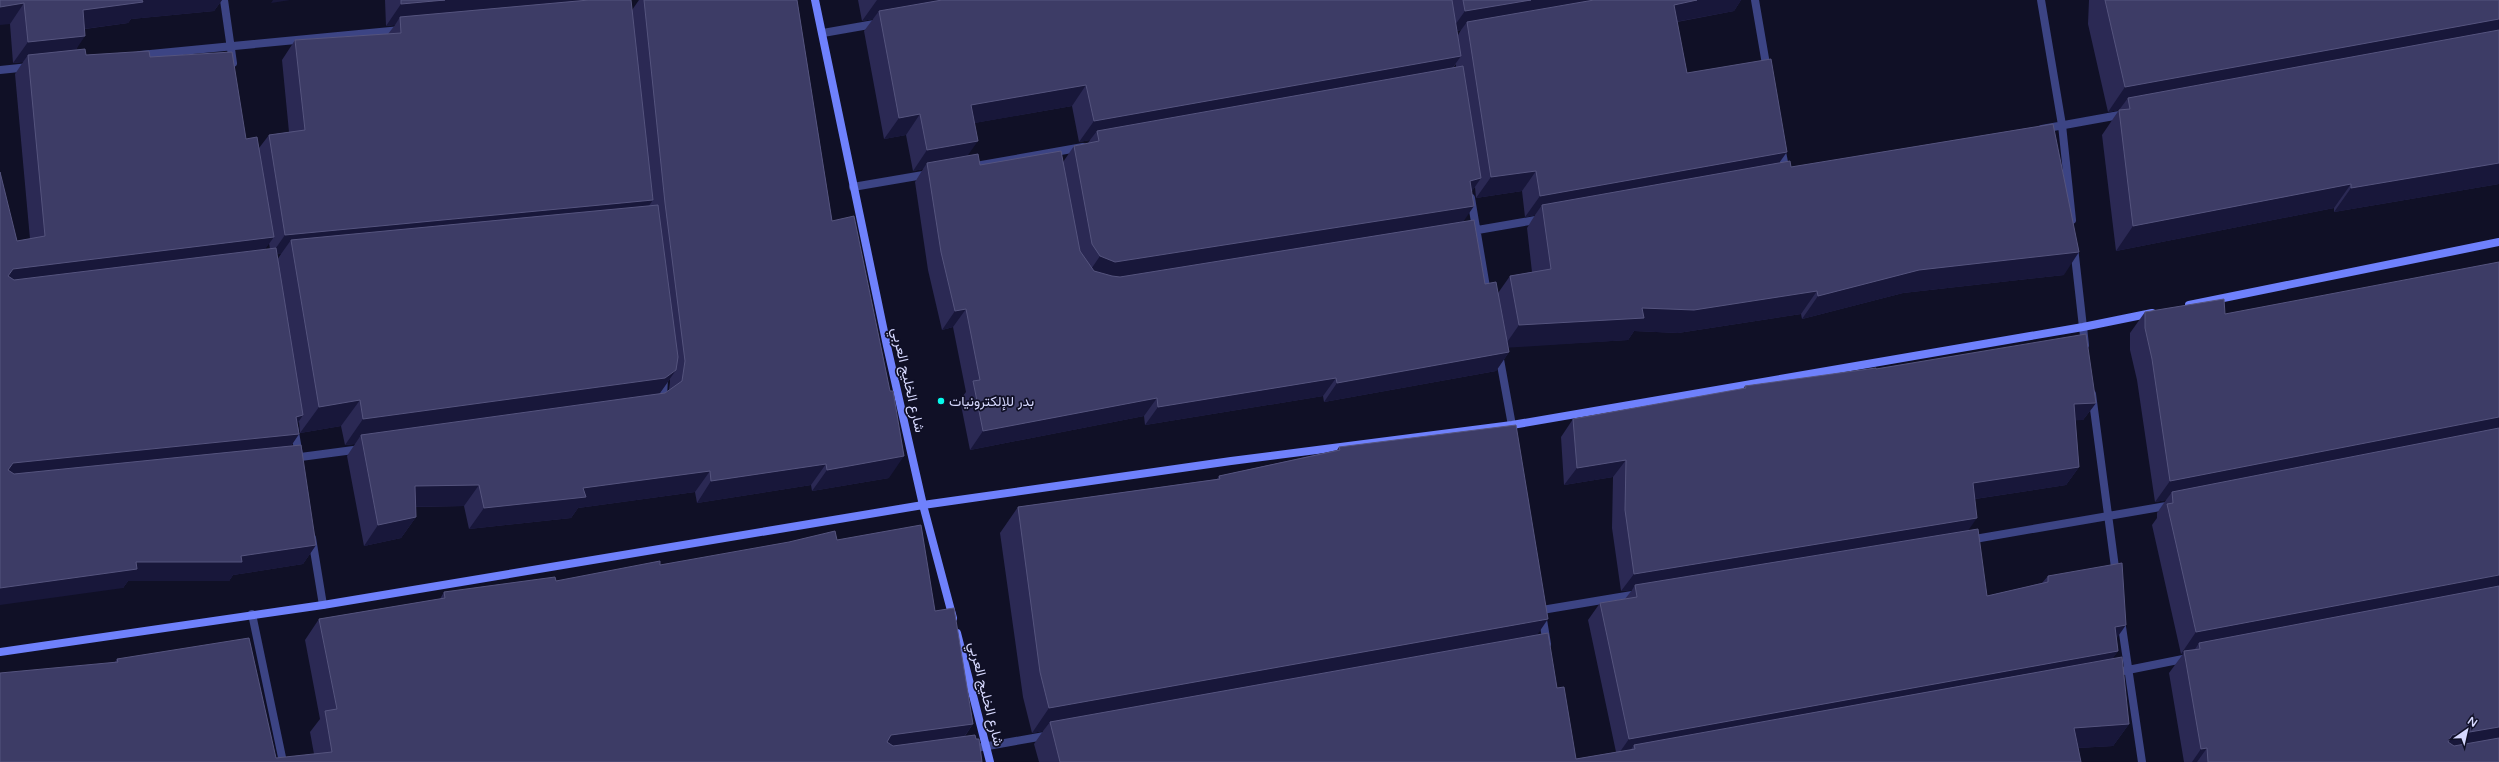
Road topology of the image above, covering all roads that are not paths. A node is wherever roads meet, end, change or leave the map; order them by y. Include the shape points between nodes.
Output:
1 (224, 0) edge
2 (816, 0) edge
3 (1755, 0) edge
4 (2041, 0) edge
5 (892, 21) edge
6 (411, 29) edge
7 (824, 32) junction
8 (230, 45) junction
9 (135, 56) edge
10 (40, 66) edge
11 (234, 68) edge
12 (0, 70) edge
13 (1769, 77) edge
14 (2132, 113) edge
15 (2062, 126) junction
16 (2030, 131) edge
17 (1780, 138) edge
18 (1089, 146) edge
19 (959, 168) edge
20 (936, 172) edge
21 (1786, 176) edge
22 (853, 187) junction
23 (1470, 191) edge
24 (1553, 217) edge
25 (1476, 230) junction
26 (1460, 233) edge
27 (2499, 242) edge
28 (1489, 301) edge
29 (2183, 307) edge
30 (2160, 311) edge
31 (2083, 327) junction
32 (1497, 347) edge
33 (2086, 351) edge
34 (663, 368) edge
35 (2091, 382) edge
36 (654, 406) edge
37 (293, 418) edge
38 (1512, 425) junction
39 (1514, 440) edge
40 (368, 448) edge
41 (284, 459) edge
42 (300, 461) junction
43 (2179, 503) edge
44 (923, 505) junction
45 (2109, 517) junction
46 (310, 527) edge
47 (1959, 541) edge
48 (2117, 586) edge
49 (1644, 593) edge
50 (323, 605) junction
51 (2120, 609) edge
52 (252, 614) junction
53 (1545, 650) edge
54 (0, 652) edge
55 (2197, 657) edge
56 (2127, 670) junction
57 (2104, 675) edge
58 (1057, 734) edge
59 (987, 747) junction
60 (963, 750) edge
61 (283, 762) edge
62 (990, 762) edge
63 (2142, 762) edge

1 - 8 street
2 - 7 street, شارع الخليج العربي
3 - 13 street
4 - 15 street
5 - 7 street
6 - 8 street
7 - 22 street, شارع الخليج العربي
8 - 9 street
8 - 11 street
10 - 12 street
14 - 15 street
15 - 16 street
15 - 31 street
17 - 21 street
18 - 19 street via 1051,156
20 - 22 street
22 - 44 street, شارع الخليج العربي
23 - 25 street
24 - 25 street
25 - 26 street
25 - 28 street
27 - 29 street
30 - 31 street
31 - 33 street
31 - 38 street
32 - 38 street
34 - 36 street via 663,399
35 - 45 street
37 - 42 street
38 - 39 street
38 - 44 street via 1231,461
40 - 42 street
41 - 42 street
43 - 45 street
44 - 50 street
44 - 59 street, شارع الخليج العربي
45 - 47 street
45 - 48 street
46 - 50 street
49 - 53 street via 1541,606
50 - 52 street
51 - 56 street
52 - 54 street
52 - 61 street
55 - 56 street
56 - 57 street
56 - 63 street
58 - 59 street
59 - 60 street
59 - 62 street, شارع الخليج العربي

